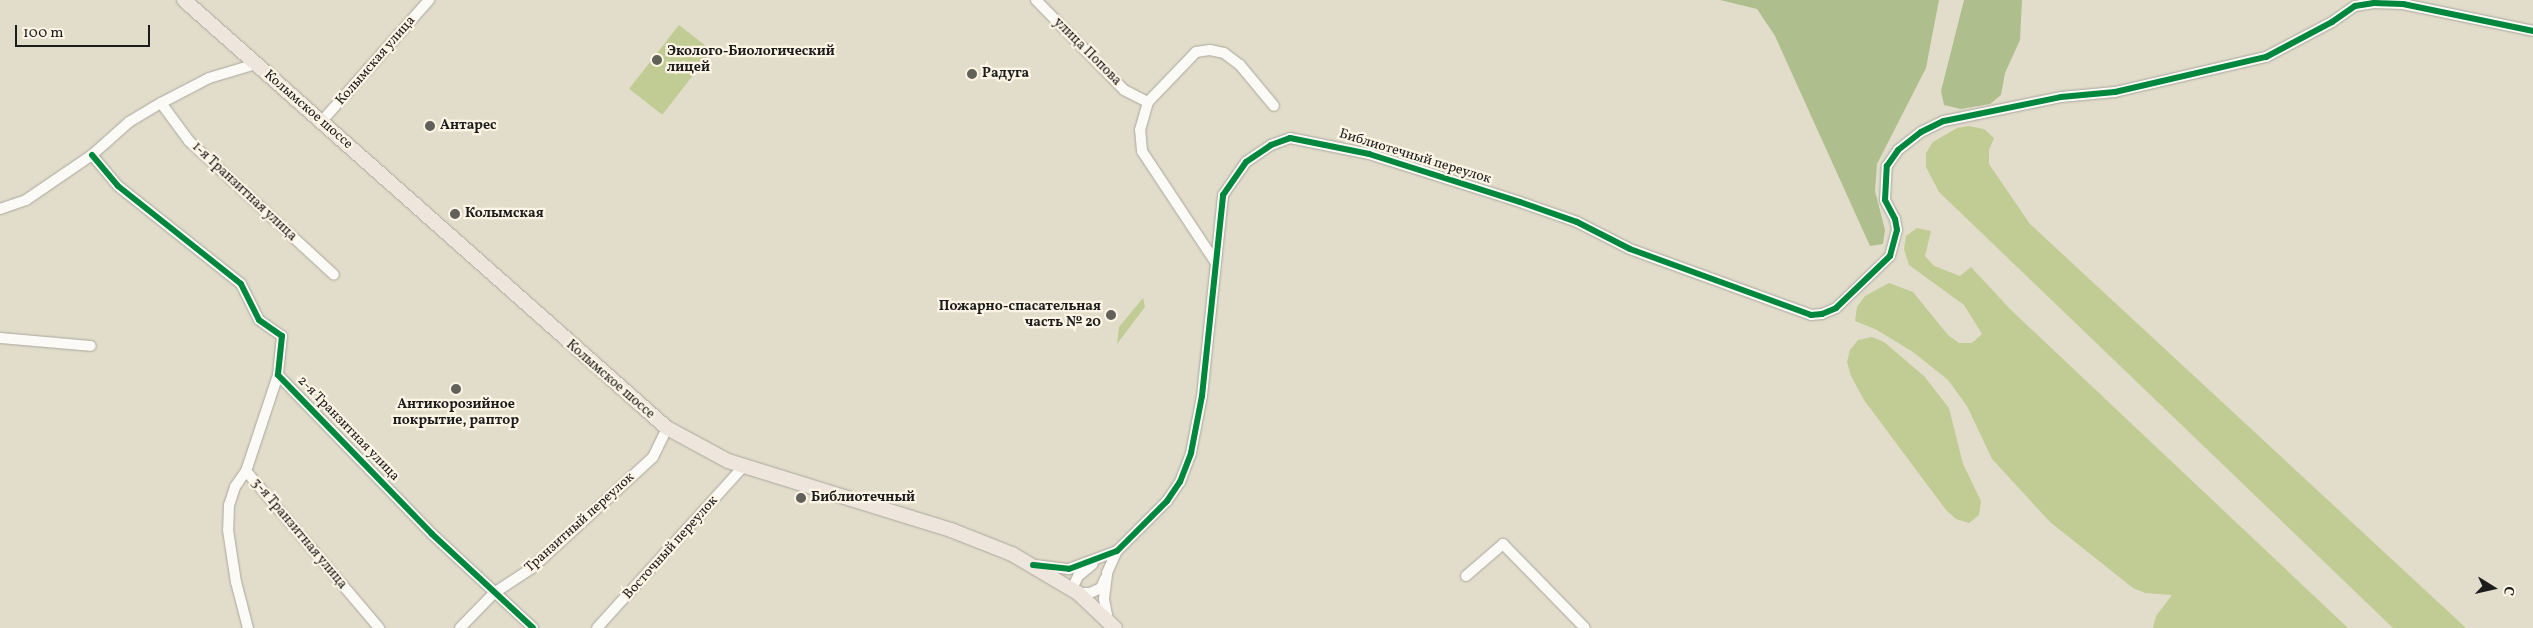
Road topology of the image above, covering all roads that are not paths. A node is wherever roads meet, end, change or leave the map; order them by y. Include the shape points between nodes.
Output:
1 (184, 0) edge
2 (429, 0) edge
3 (1036, 0) edge
4 (2533, 31) edge
5 (256, 64) junction
6 (1148, 102) junction
7 (161, 103) junction
8 (1274, 106) dead end
9 (322, 121) junction
10 (92, 155) junction
11 (0, 209) edge
12 (1218, 267) junction
13 (334, 275) dead end
14 (0, 338) edge
15 (91, 346) dead end
16 (278, 375) junction
17 (667, 428) junction
18 (744, 466) junction
19 (246, 471) junction
20 (1117, 551) junction
21 (1098, 561) junction
22 (1033, 565) junction
23 (1107, 573) junction
24 (1466, 576) dead end
25 (1075, 591) junction
26 (494, 593) junction
27 (1112, 624) edge
28 (248, 628) edge
29 (379, 628) edge
30 (460, 628) edge
31 (533, 628) edge
32 (597, 628) edge
33 (1585, 628) edge

1 - 5 highway, Колымское шоссе
2 - 9 street, Колымская улица
3 - 6 street, улица Попова via 1124,90
4 - 12 street, Библиотечный переулок via 2403,4 2374,3 2355,6 2266,57 2115,92 2062,97 1944,121 1898,150 1888,166 1885,200 1895,219 1895,244 1890,256 1836,308 1811,315 1630,249 1577,222 1520,202 1369,154 1290,138 1271,145 1246,162 1230,180 1223,195
5 - 7 street via 209,78
5 - 9 highway, Колымское шоссе
6 - 8 street via 1196,52 1210,50 1224,53 1240,65
6 - 12 street via 1140,130 1142,151 1210,250
7 - 10 street via 129,122
7 - 13 street, 1-я Транзитная улица via 190,141
9 - 17 highway, Колымское шоссе
10 - 11 street via 26,200
10 - 16 street, 2-я Транзитная улица via 118,186 242,284 259,320 282,336
12 - 20 street, Библиотечный переулок via 1202,396 1186,468 1167,501
14 - 15 street
16 - 19 street, 3-я Транзитная улица
16 - 26 street, 2-я Транзитная улица via 432,534
17 - 18 highway, Колымское шоссе via 703,450
17 - 26 street, Транзитный переулок via 653,456 532,568
18 - 22 highway, Колымское шоссе via 950,530
18 - 32 street, Восточный переулок
19 - 28 street via 235,487 229,505 228,530 236,582
19 - 29 street, 3-я Транзитная улица
20 - 21 street, Библиотечный переулок
20 - 23 street, Библиотечный переулок
21 - 22 street, Библиотечный переулок via 1069,569
21 - 25 street via 1078,576
22 - 25 highway, Колымское шоссе
23 - 25 street via 1101,588 1090,593
23 - 27 street, Библиотечный переулок via 1104,599
24 - 33 street via 1503,544
25 - 27 highway, Колымское шоссе
26 - 30 street, Транзитный переулок
26 - 31 street, 2-я Транзитная улица

